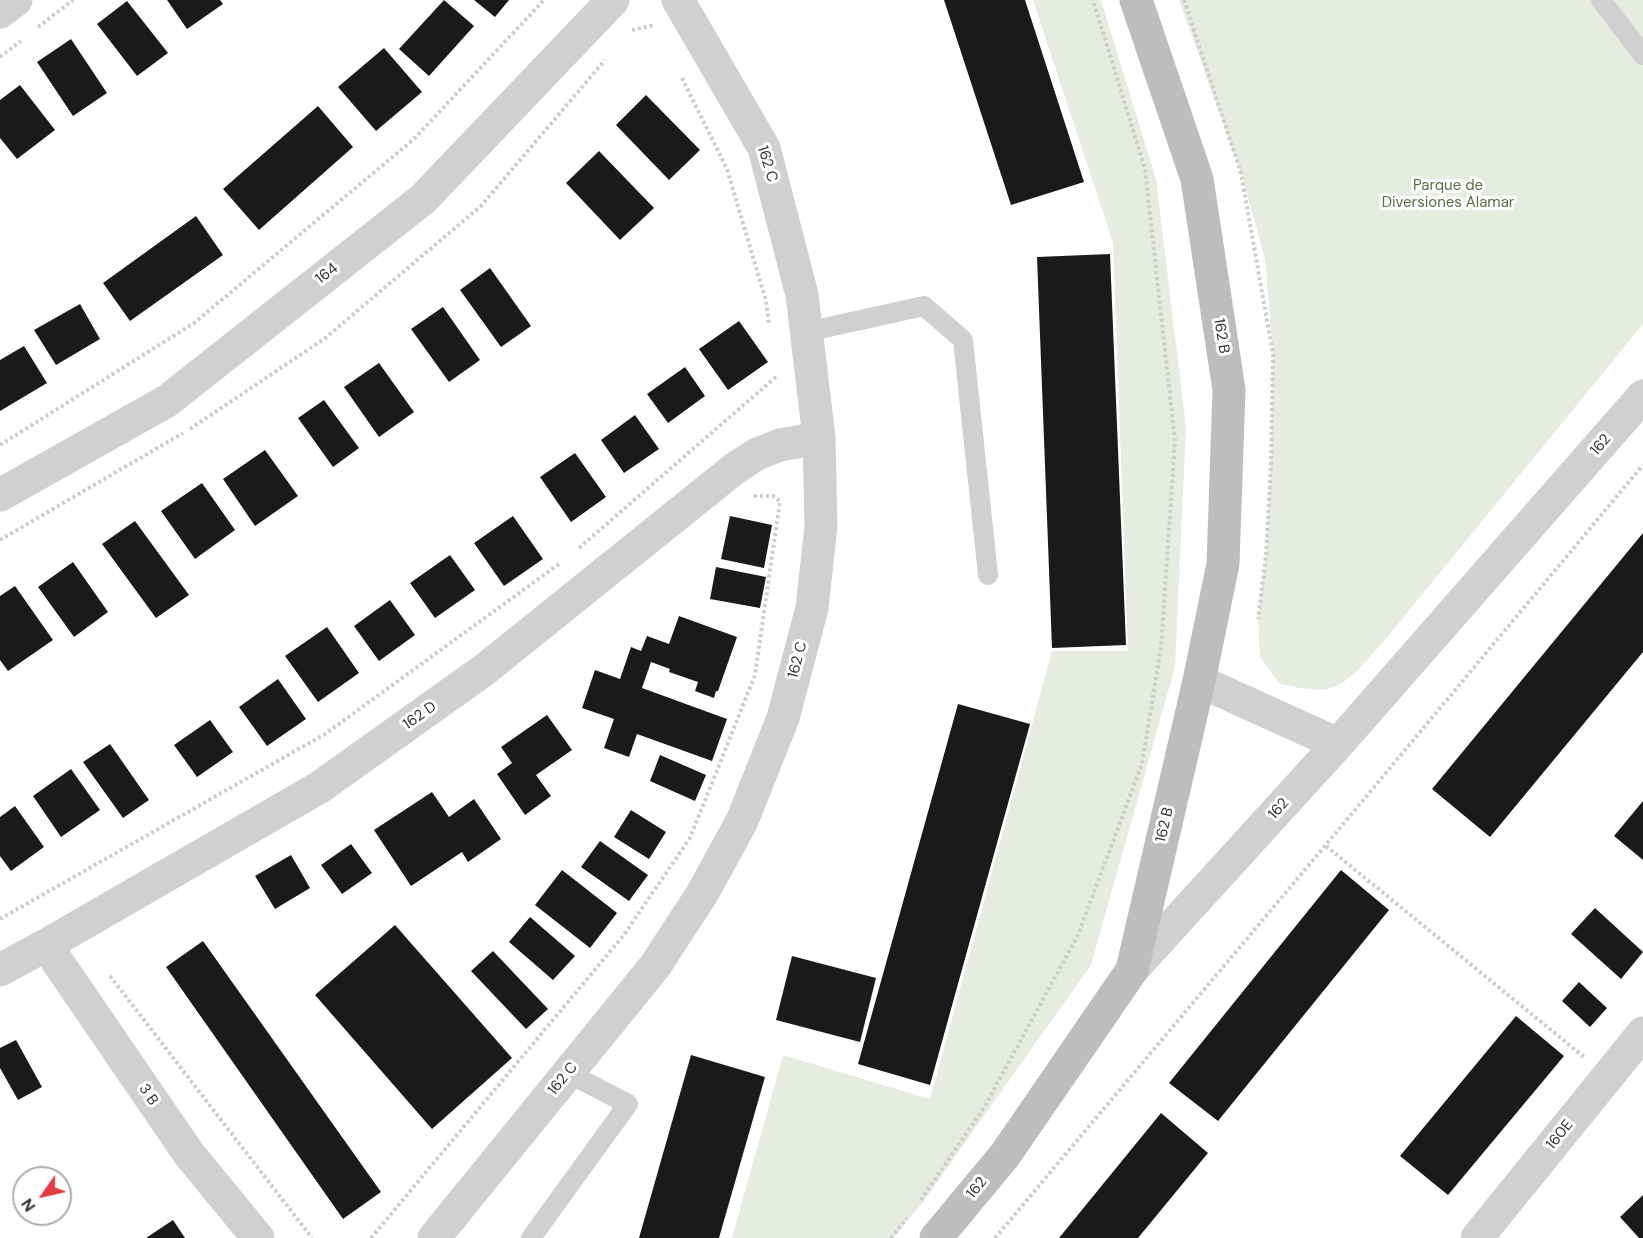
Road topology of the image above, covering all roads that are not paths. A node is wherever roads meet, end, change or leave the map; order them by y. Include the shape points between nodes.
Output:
1 (16, 0) edge
2 (612, 0) edge
3 (678, 0) edge
4 (1136, 0) edge
5 (1601, 0) edge
6 (0, 12) edge
7 (1643, 56) edge
8 (806, 332) junction
9 (1643, 396) edge
10 (819, 438) junction
11 (0, 495) edge
12 (988, 574) dead end
13 (1198, 681) junction
14 (1338, 744) junction
15 (46, 945) junction
16 (0, 970) edge
17 (1132, 970) junction
18 (1643, 1033) edge
19 (568, 1074) junction
20 (258, 1238) edge
21 (434, 1238) edge
22 (531, 1238) edge
23 (936, 1238) edge
24 (1477, 1238) edge

1 - 6 street
2 - 11 street, 164 via 423,199 167,400
3 - 8 street, 162 C via 765,148 802,295
4 - 13 main road, 162 B via 1197,179 1229,390 1223,564
5 - 7 lane
8 - 10 street, 162 C
8 - 12 lane via 924,306 963,340
9 - 14 street, 162
10 - 15 street, 162 D via 780,445 734,469 484,670 320,787
10 - 19 street, 162 C via 820,526 812,609 783,718 742,821 702,894 656,966
13 - 14 street
13 - 17 main road, 162 B
14 - 17 street, 162
15 - 16 street, 162 D
15 - 20 street, 3 B via 189,1154
17 - 23 main road, 162 via 1005,1155
18 - 24 street, 160E
19 - 21 street, 162 C
19 - 22 lane via 627,1104

